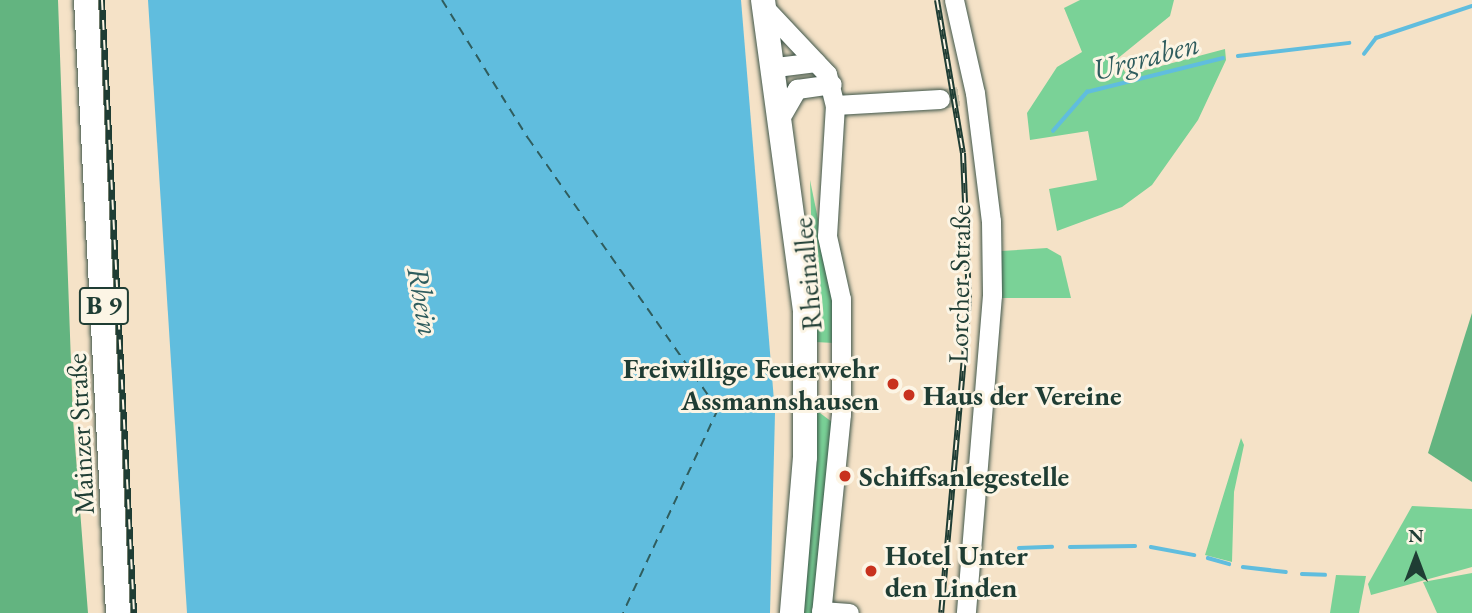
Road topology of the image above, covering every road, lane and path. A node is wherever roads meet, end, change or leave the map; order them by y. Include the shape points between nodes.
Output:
1 (86, 0) edge
2 (954, 0) edge
3 (764, 3) edge
4 (816, 62) junction
5 (776, 67) junction
6 (832, 84) junction
7 (940, 99) tunnel mouth
8 (835, 105) junction
9 (783, 113) junction
10 (821, 612) edge
11 (118, 613) edge
12 (792, 613) edge
13 (849, 613) edge
14 (966, 613) edge

1 - 11 main road, Mainzer Straße / B 9
2 - 14 street, Lorcher Straße via 991,221 992,295
3 - 4 street, Rheinallee
3 - 5 main road
4 - 5 street
4 - 6 street, Rheinallee
5 - 9 main road
6 - 8 street, Rheinallee
6 - 9 street via 797,89
7 - 8 street
8 - 10 street, Rheinallee via 827,236 841,299 841,414
9 - 12 main road via 805,310 805,457
10 - 13 street

